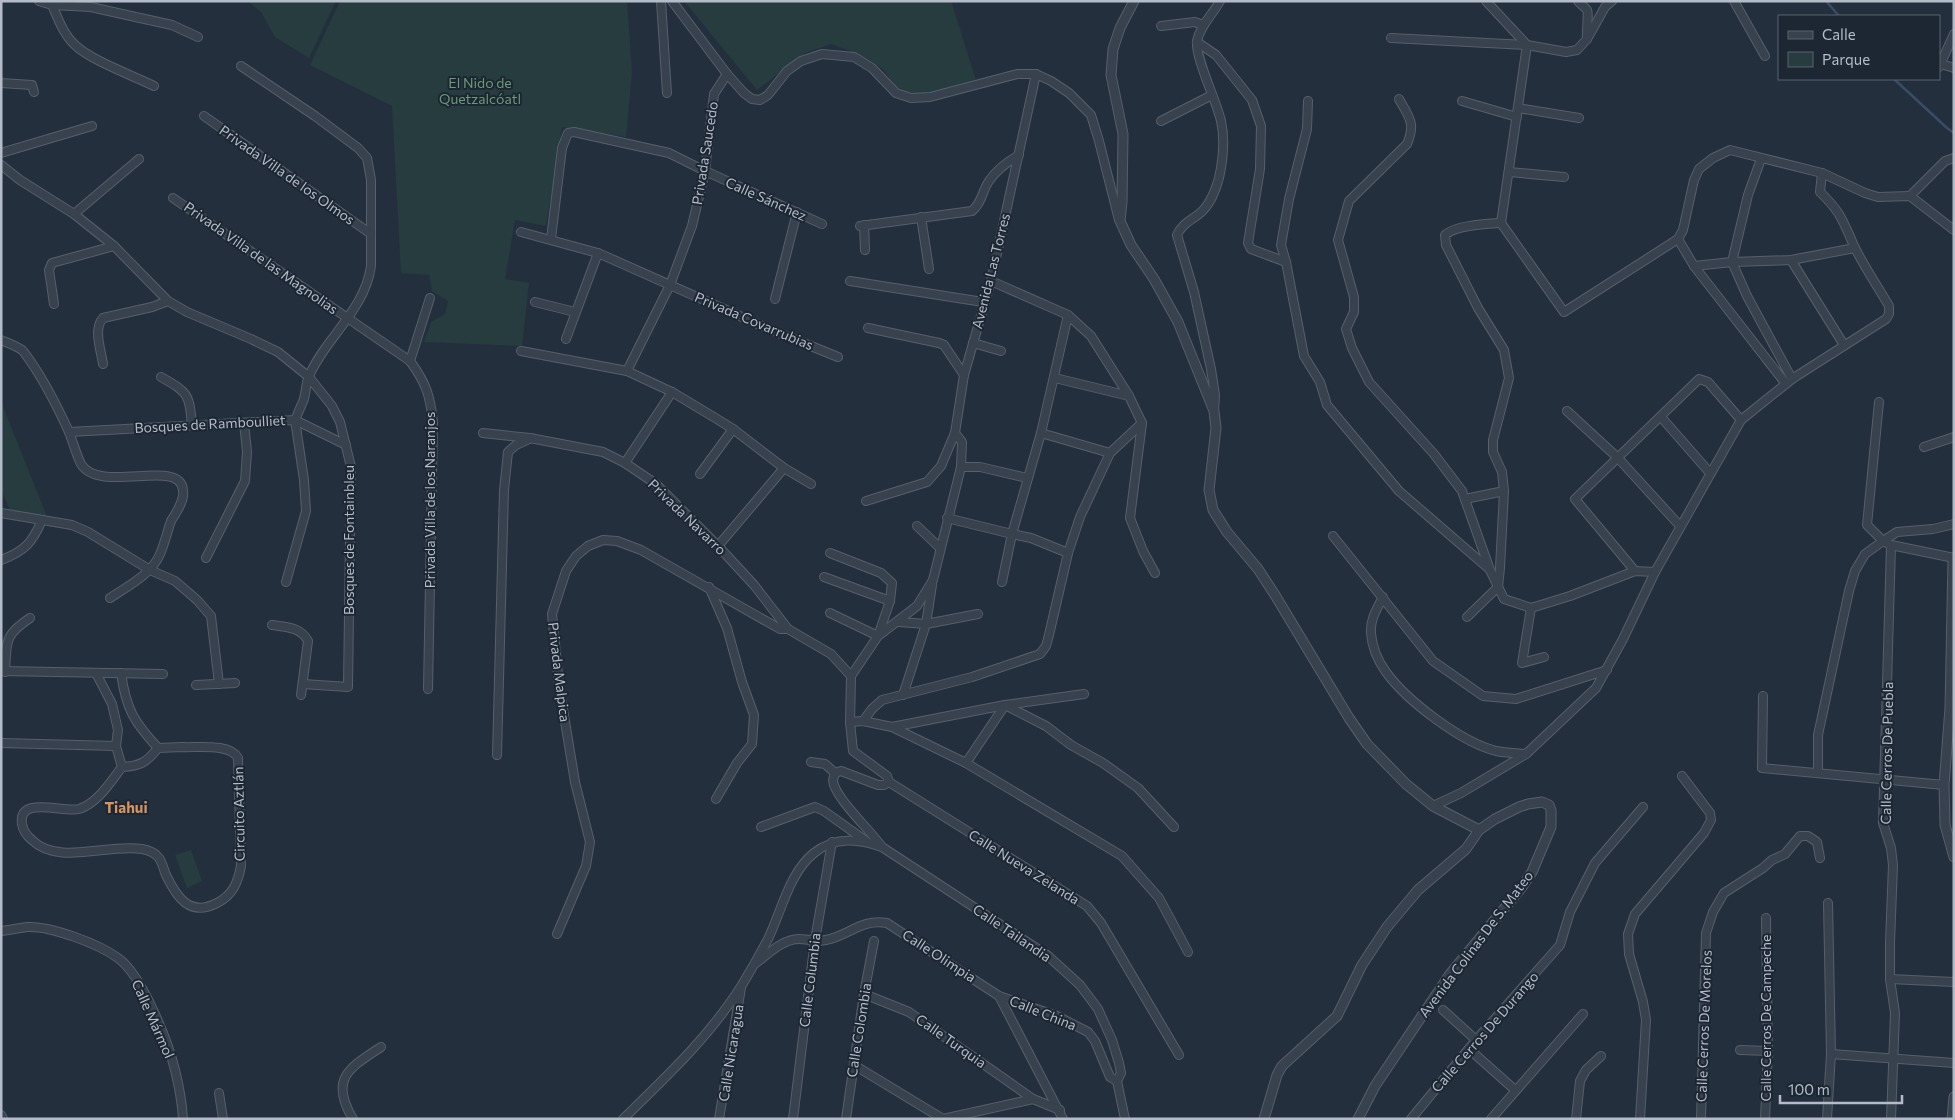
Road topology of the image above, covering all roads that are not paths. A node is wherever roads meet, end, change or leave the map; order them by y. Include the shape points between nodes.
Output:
1 (39, 1) edge
2 (661, 1) edge
3 (672, 1) edge
4 (1134, 1) edge
5 (1220, 1) edge
6 (1486, 1) edge
7 (1578, 1) edge
8 (1612, 1) edge
9 (1734, 1) edge
10 (52, 5) junction
11 (1203, 25) junction
12 (1161, 26) dead end
13 (1954, 34) edge
14 (198, 37) dead end
15 (1391, 38) dead end
16 (1587, 39) junction
17 (1197, 42) junction
18 (1527, 46) junction
19 (1765, 56) dead end
20 (1940, 65) edge
21 (241, 66) dead end
22 (1954, 68) edge
23 (726, 74) junction
24 (1036, 74) junction
25 (1, 83) edge
26 (154, 86) dead end
27 (34, 92) dead end
28 (667, 94) dead end
29 (1212, 95) junction
30 (1400, 99) dead end
31 (1308, 101) dead end
32 (1462, 101) dead end
33 (1518, 112) junction
34 (204, 116) dead end
35 (1579, 118) dead end
36 (1160, 121) dead end
37 (92, 126) dead end
38 (1, 154) edge
39 (1019, 155) junction
40 (1954, 158) edge
41 (139, 159) dead end
42 (1761, 159) junction
43 (2, 169) edge
44 (705, 171) junction
45 (1509, 172) junction
46 (1822, 173) junction
47 (1564, 178) dead end
48 (1910, 196) junction
49 (174, 198) dead end
50 (797, 212) junction
51 (74, 214) junction
52 (921, 216) junction
53 (1120, 222) junction
54 (1501, 223) junction
55 (822, 224) dead end
56 (1954, 230) edge
57 (522, 232) dead end
58 (371, 234) junction
59 (551, 239) junction
60 (1678, 239) junction
61 (114, 246) junction
62 (1855, 248) junction
63 (865, 250) dead end
64 (598, 253) junction
65 (1791, 260) junction
66 (1286, 262) junction
67 (1732, 262) junction
68 (1694, 266) junction
69 (928, 269) dead end
70 (850, 281) dead end
71 (991, 281) junction
72 (670, 285) junction
73 (430, 298) dead end
74 (775, 299) dead end
75 (168, 301) junction
76 (535, 302) dead end
77 (983, 302) junction
78 (54, 304) dead end
79 (575, 312) junction
80 (1068, 314) junction
81 (348, 319) junction
82 (868, 328) dead end
83 (566, 339) dead end
84 (1, 340) edge
85 (973, 343) junction
86 (1844, 345) junction
87 (521, 351) dead end
88 (1001, 351) dead end
89 (838, 357) dead end
90 (410, 361) junction
91 (103, 364) dead end
92 (627, 371) junction
93 (964, 375) junction
94 (162, 377) dead end
95 (309, 377) junction
96 (1055, 378) junction
97 (1789, 382) junction
98 (672, 392) junction
99 (1129, 396) junction
100 (1878, 402) dead end
101 (1214, 411) junction
102 (1567, 411) dead end
103 (1660, 417) junction
104 (295, 420) junction
105 (1741, 420) junction
106 (244, 423) junction
107 (1142, 423) junction
108 (192, 425) junction
109 (733, 429) junction
110 (68, 432) junction
111 (483, 433) dead end
112 (955, 433) junction
113 (1041, 433) junction
114 (1954, 437) edge
115 (530, 438) junction
116 (346, 445) junction
117 (1924, 447) dead end
118 (1110, 453) junction
119 (1618, 458) junction
120 (625, 462) junction
121 (961, 467) junction
122 (784, 468) junction
123 (1710, 473) junction
124 (700, 474) dead end
125 (1027, 478) junction
126 (811, 484) dead end
127 (1504, 491) junction
128 (1465, 499) junction
129 (866, 501) dead end
130 (1, 513) edge
131 (947, 518) junction
132 (42, 520) junction
133 (1954, 524) edge
134 (917, 526) dead end
135 (1680, 526) junction
136 (1012, 534) junction
137 (1333, 536) dead end
138 (1883, 541) junction
139 (1891, 545) junction
140 (718, 546) junction
141 (940, 548) junction
142 (830, 553) dead end
143 (1068, 553) junction
144 (206, 558) dead end
145 (1953, 558) edge
146 (1, 560) edge
147 (150, 570) junction
148 (1490, 570) junction
149 (1635, 571) junction
150 (1655, 572) junction
151 (1156, 573) dead end
152 (824, 577) dead end
153 (933, 580) junction
154 (286, 582) dead end
155 (1002, 582) dead end
156 (1498, 586) junction
157 (709, 587) junction
158 (1383, 597) junction
159 (110, 598) dead end
160 (890, 601) junction
161 (1531, 608) junction
162 (830, 613) dead end
163 (978, 614) dead end
164 (1467, 617) dead end
165 (30, 618) dead end
166 (898, 622) junction
167 (926, 624) junction
168 (272, 626) dead end
169 (788, 629) junction
170 (878, 636) junction
171 (1952, 655) edge
172 (1544, 656) dead end
173 (1607, 670) junction
174 (3, 672) edge
175 (96, 673) junction
176 (121, 673) junction
177 (163, 674) dead end
178 (851, 676) junction
179 (236, 683) dead end
180 (219, 684) junction
181 (303, 684) junction
182 (196, 685) dead end
183 (428, 689) dead end
184 (1084, 694) dead end
185 (301, 695) dead end
186 (903, 695) junction
187 (1763, 696) dead end
188 (1005, 705) junction
189 (863, 721) junction
190 (850, 722) junction
191 (892, 727) junction
192 (1, 743) edge
193 (116, 746) junction
194 (158, 748) junction
195 (1526, 754) junction
196 (497, 755) dead end
197 (812, 762) dead end
198 (966, 763) junction
199 (122, 767) junction
200 (835, 772) junction
201 (1818, 773) junction
202 (1682, 776) dead end
203 (1884, 780) junction
204 (888, 782) junction
205 (1944, 785) junction
206 (716, 799) dead end
207 (1433, 806) junction
208 (1643, 807) dead end
209 (761, 827) dead end
210 (1174, 827) dead end
211 (1479, 830) junction
212 (832, 842) junction
213 (868, 842) junction
214 (882, 847) junction
215 (1954, 857) edge
216 (1820, 858) dead end
217 (1828, 903) dead end
218 (1766, 918) dead end
219 (1, 931) edge
220 (557, 934) dead end
221 (814, 940) junction
222 (874, 941) dead end
223 (1188, 952) dead end
224 (753, 965) junction
225 (1890, 979) junction
226 (1954, 982) edge
227 (741, 986) junction
228 (864, 994) junction
229 (999, 996) junction
230 (1443, 1010) dead end
231 (1583, 1014) dead end
232 (1476, 1040) junction
233 (381, 1046) dead end
234 (1469, 1049) junction
235 (1740, 1050) dead end
236 (1768, 1051) junction
237 (1179, 1054) dead end
238 (1831, 1054) junction
239 (1601, 1056) dead end
240 (1893, 1058) junction
241 (1954, 1063) edge
242 (854, 1065) junction
243 (1117, 1081) junction
244 (1515, 1090) junction
245 (219, 1093) dead end
246 (1954, 1096) edge
247 (1033, 1099) junction
248 (1060, 1110) junction
249 (1, 1115) edge
250 (3, 1119) edge
251 (183, 1119) edge
252 (223, 1119) edge
253 (354, 1119) edge
254 (624, 1119) edge
255 (720, 1119) edge
256 (793, 1119) edge
257 (846, 1119) edge
258 (943, 1119) edge
259 (1063, 1119) edge
260 (1125, 1119) edge
261 (1264, 1119) edge
262 (1358, 1119) edge
263 (1411, 1119) edge
264 (1491, 1119) edge
265 (1576, 1119) edge
266 (1640, 1119) edge
267 (1701, 1119) edge
268 (1765, 1119) edge
269 (1827, 1119) edge
270 (1890, 1119) edge
271 (1952, 1119) edge

1 - 10 street
2 - 28 street
3 - 23 street
4 - 53 street via 1113,49 1111,75 1122,134
5 - 11 street
6 - 18 street
7 - 16 street via 1589,15
8 - 16 street via 1605,6
9 - 19 street
10 - 14 street via 91,7 172,25
10 - 26 street via 75,45 90,56
11 - 12 street via 1194,22
11 - 17 street
13 - 20 street
15 - 18 street
16 - 18 street via 1577,50 1566,52
17 - 29 street
17 - 66 street via 1216,55 1252,100 1261,126 1261,143 1248,243 1251,249
18 - 33 street
20 - 22 street
21 - 58 street via 315,116 367,158 371,180
23 - 24 street via 744,93 760,100 801,60 822,54 854,57 872,68 896,93 911,98 930,97 1017,74
23 - 44 street, Privada Saucedo via 714,94
24 - 39 street, Avenida Las Torres
24 - 53 street via 1069,94 1091,115
25 - 27 street via 32,85
29 - 36 street
29 - 101 street via 1221,122 1223,145 1219,177 1210,202 1180,228 1178,235 1207,350 1215,395
30 - 128 street via 1411,121 1412,132 1407,144 1349,201 1338,240 1354,297 1354,312 1346,329 1369,382 1434,454
31 - 66 street via 1307,129 1281,246
32 - 33 street
33 - 35 street
33 - 45 street
34 - 58 street, Privada Villa de los Olmos
37 - 38 street
39 - 52 street via 1000,167 972,212
39 - 71 street, Avenida Las Torres
40 - 48 street via 1945,161
41 - 51 street
42 - 46 street
42 - 60 street via 1730,150 1699,169 1684,230
42 - 67 street via 1748,194
43 - 51 street, Bosques de Fontainbleu
44 - 50 street, Calle Sánchez
44 - 59 street, Calle Sánchez via 669,153 568,133 562,148
44 - 72 street, Privada Saucedo via 692,226
45 - 47 street
45 - 54 street
46 - 48 street via 1878,197
46 - 62 street via 1820,192 1835,206
48 - 56 street
49 - 81 street, Privada Villa de las Magnolias
50 - 55 street, Calle Sánchez
50 - 74 street
51 - 61 street, Bosques de Fontainbleu
52 - 63 street via 862,225
52 - 69 street
53 - 101 street via 1178,322
54 - 60 street via 1564,312
54 - 127 street via 1450,230 1445,235 1446,245 1478,308 1504,350 1509,378 1493,440 1493,452 1502,472
57 - 59 street, Privada Covarrubias
58 - 81 street via 370,278
59 - 64 street, Privada Covarrubias
60 - 68 street
61 - 75 street, Bosques de Fontainbleu
61 - 78 street via 52,263 49,270
62 - 65 street
62 - 86 street via 1890,310 1886,319
64 - 72 street, Privada Covarrubias
64 - 79 street
65 - 67 street
65 - 86 street
66 - 148 street via 1304,356 1320,382 1327,405 1399,491
67 - 68 street
67 - 97 street
68 - 97 street
70 - 77 street
71 - 77 street, Avenida Las Torres
71 - 80 street
72 - 89 street, Privada Covarrubias
72 - 92 street, Privada Saucedo
73 - 90 street
75 - 91 street via 152,308 103,318 98,329
75 - 95 street, Bosques de Fontainbleu via 278,352
76 - 79 street
77 - 85 street, Avenida Las Torres
79 - 83 street
80 - 96 street
80 - 99 street via 1091,336
81 - 90 street, Privada Villa de los Naranjos
81 - 95 street via 332,338
82 - 93 street via 940,343
84 - 110 street via 23,351 44,382
85 - 88 street
85 - 93 street, Avenida Las Torres
86 - 97 street
87 - 92 street
90 - 183 street, Privada Villa de los Naranjos via 430,397 433,422
92 - 98 street
93 - 112 street, Avenida Las Torres
94 - 108 street via 182,389 190,401
95 - 104 street
95 - 116 street, Bosques de Fontainbleu via 332,406
96 - 99 street
96 - 113 street
97 - 105 street
98 - 109 street
98 - 120 street
99 - 107 street
100 - 138 street via 1866,524
101 - 207 street via 1216,428 1210,490 1213,510 1258,569 1367,744
102 - 119 street
103 - 105 street via 1700,379 1708,382
103 - 119 street
103 - 123 street
104 - 106 street, Bosques de Ramboulliet
104 - 116 street, Bosques de Ramboulliet
104 - 154 street via 306,511
105 - 123 street
106 - 108 street, Bosques de Ramboulliet
106 - 144 street via 245,481
107 - 118 street
107 - 151 street via 1130,518
108 - 110 street, Bosques de Ramboulliet
109 - 122 street
109 - 124 street
110 - 147 street via 82,465 93,474 105,477 160,474 181,482 184,490 181,502 168,528 160,555
111 - 115 street, Privada Navarro
112 - 121 street via 962,442
112 - 129 street, Avenida Las Torres via 941,466 927,482
113 - 118 street
113 - 125 street
114 - 117 street
115 - 120 street, Privada Navarro via 603,452
115 - 196 street via 508,452 504,490
116 - 181 street, Bosques de Fontainbleu via 351,467 348,687
118 - 143 street via 1080,517
119 - 135 street
119 - 149 street via 1574,499
120 - 140 street, Privada Navarro via 656,484
121 - 125 street via 980,467
121 - 131 street
122 - 126 street
122 - 140 street
123 - 135 street
125 - 136 street
127 - 128 street
127 - 156 street
128 - 148 street
130 - 132 street
131 - 136 street
131 - 141 street
132 - 146 street via 25,549
132 - 147 street via 72,525 88,532
133 - 138 street via 1898,532
134 - 141 street
135 - 150 street
136 - 143 street
136 - 155 street
137 - 158 street
138 - 139 street
138 - 201 street via 1864,554 1849,591 1818,735
139 - 145 street
139 - 203 street, Calle Cerros De Puebla
140 - 169 street, Privada Navarro
141 - 153 street
142 - 160 street via 881,573 892,583
143 - 186 street via 1046,646 1040,654 972,677
145 - 171 street
147 - 159 street
147 - 180 street via 175,581 211,616
148 - 156 street
149 - 150 street
149 - 161 street
150 - 173 street
152 - 160 street
153 - 166 street via 917,606
153 - 167 street
156 - 161 street via 1504,599
156 - 164 street
157 - 169 street, Privada Malpica via 780,628
157 - 206 street via 727,628 754,715 752,744
157 - 220 street, Privada Malpica via 641,550 617,541 603,540 588,546 566,571 552,614 559,685 575,782 590,842 586,866
158 - 173 street via 1433,661 1483,696 1516,699
158 - 195 street via 1373,617 1371,632 1375,651 1386,672 1400,688 1444,726 1471,741 1496,750
160 - 170 street
161 - 172 street via 1522,663
162 - 170 street
163 - 167 street
165 - 174 street via 15,628 7,640
166 - 167 street
166 - 170 street
167 - 186 street
168 - 181 street via 293,628 305,634 308,641
169 - 178 street, Privada Navarro via 831,654
170 - 178 street
171 - 205 street
173 - 195 street via 1596,688
174 - 175 street
175 - 176 street
175 - 193 street via 112,704 118,730
176 - 177 street
176 - 194 street via 131,715
178 - 190 street
179 - 180 street
180 - 182 street
181 - 185 street
184 - 188 street
186 - 189 street via 882,700
187 - 201 street via 1762,768
188 - 191 street
188 - 198 street
188 - 210 street via 1046,726 1138,788
189 - 190 street
189 - 191 street
190 - 204 street via 854,751 887,776
191 - 198 street
192 - 193 street
193 - 199 street
194 - 199 street via 138,766
194 - 199 street, Circuito Aztlán via 228,749 238,758 241,866 238,880 223,900 207,908 196,907 179,898 159,858 152,852 135,849 56,853 36,845 28,837 22,819 29,809 42,806 79,809 102,792
195 - 207 street
197 - 200 street via 825,764
198 - 223 street via 1122,856 1158,898
200 - 204 street via 841,771 878,785
200 - 214 street via 832,779 840,796
201 - 203 street
202 - 266 street via 1710,813 1710,820 1704,833 1635,914 1628,934 1629,954 1646,1020
203 - 205 street
203 - 225 street, Calle Cerros De Puebla via 1884,823 1893,864
204 - 237 street, Calle Nueva Zelanda via 1086,906 1101,923
205 - 215 street via 1945,825
207 - 211 street
208 - 232 street, Calle Cerros De Durango via 1594,864 1570,912 1560,945
209 - 213 street via 816,807
211 - 261 street via 1466,849 1418,890 1387,927 1362,965 1337,1016 1282,1066
211 - 262 street, Avenida Colinas De S. Mateo via 1528,804 1542,802 1552,810 1551,827 1532,872 1450,974 1375,1086
212 - 213 street
212 - 221 street, Calle Columbia
212 - 224 street via 800,866
213 - 214 street, Calle Tailandia
214 - 243 street, Calle Tailandia via 1047,955 1080,986 1098,1009 1112,1040 1121,1073
216 - 267 street, Calle Cerros De Morelos via 1817,842 1808,836 1800,836 1784,854 1724,893 1713,912 1706,933
217 - 238 street
218 - 236 street, Calle Cerros De Campeche
219 - 251 street, Calle Mármol via 29,927 52,930 89,943 118,958 132,971 158,1022 175,1067
221 - 224 street via 797,939 778,946
221 - 229 street, Calle Olimpia via 825,940 877,921 887,923
221 - 256 street, Calle Columbia
222 - 228 street, Calle Colombia
224 - 227 street
225 - 226 street
225 - 240 street, Calle Cerros De Puebla via 1895,1013
227 - 254 street via 698,1045
227 - 255 street, Calle Nicaragua
228 - 242 street, Calle Colombia
228 - 247 street, Calle Turquia via 909,1012
229 - 243 street, Calle China via 1058,1016 1088,1032 1110,1077
229 - 248 street
230 - 232 street
231 - 244 street
232 - 234 street, Calle Cerros De Durango
233 - 253 street via 354,1064 344,1077 344,1103
234 - 244 street
234 - 263 street, Calle Cerros De Durango
235 - 236 street
236 - 268 street, Calle Cerros De Campeche
238 - 240 street
238 - 269 street
239 - 265 street via 1580,1081
240 - 241 street
240 - 270 street, Calle Cerros De Puebla
242 - 257 street, Calle Colombia
242 - 258 street
243 - 260 street, Calle Tailandia
244 - 264 street
245 - 252 street
246 - 271 street
247 - 248 street, Calle Turquia
247 - 258 street
248 - 259 street
249 - 250 street

